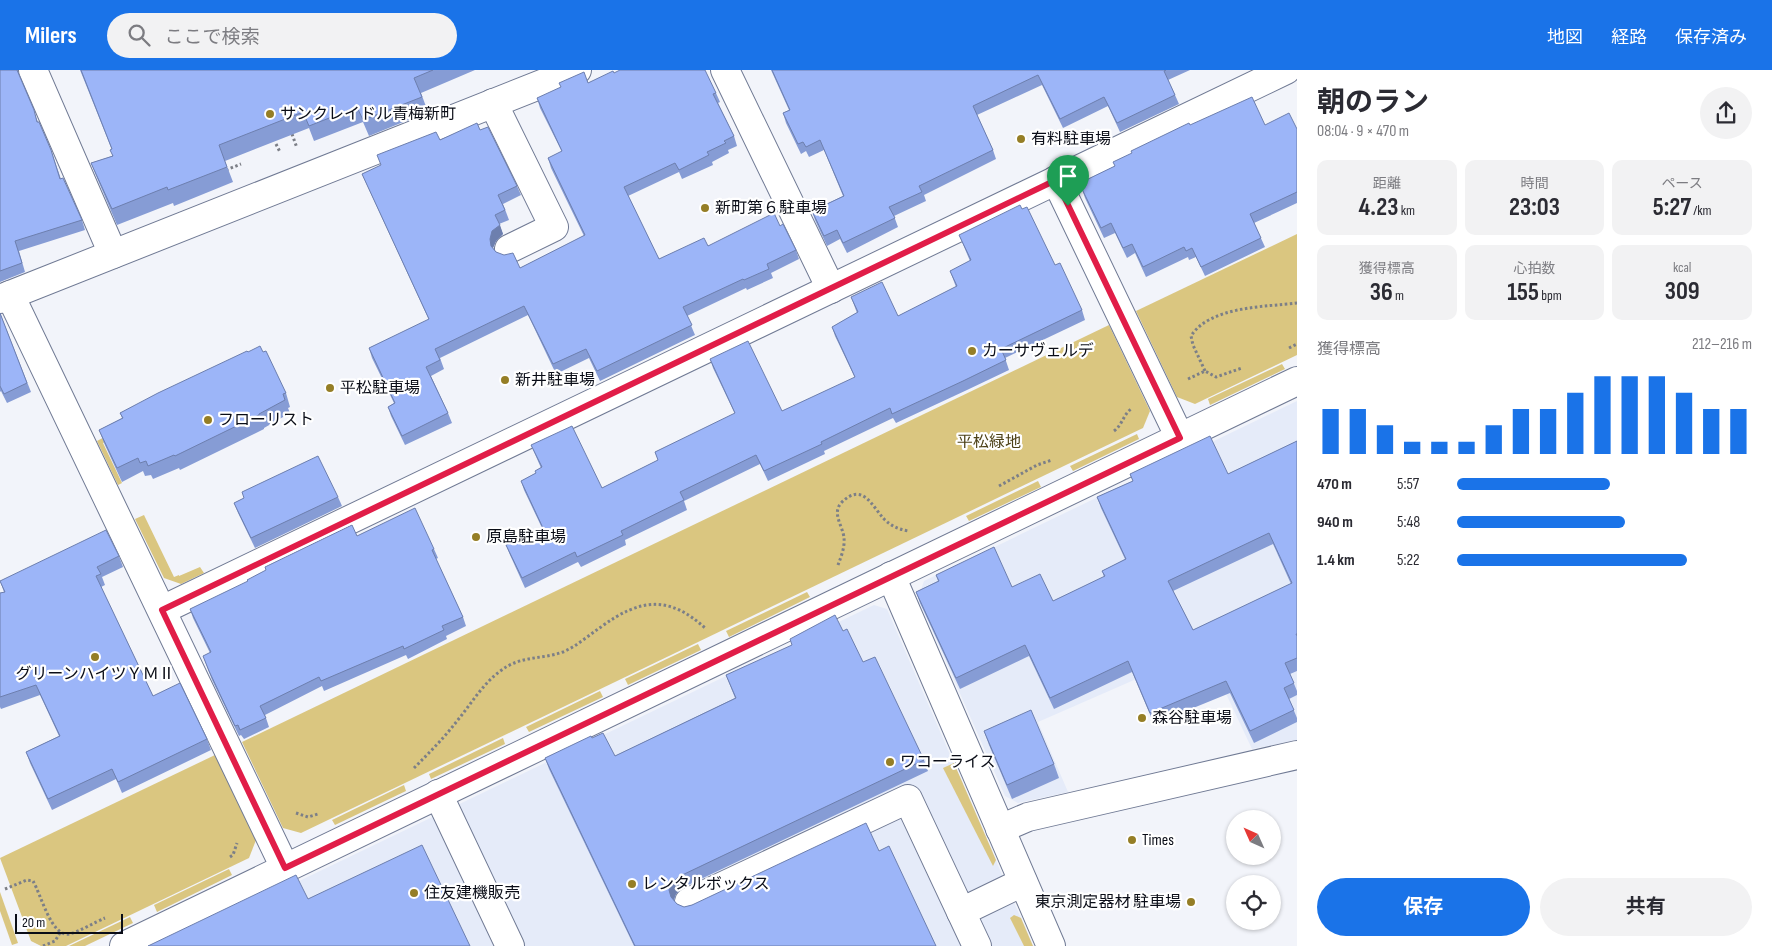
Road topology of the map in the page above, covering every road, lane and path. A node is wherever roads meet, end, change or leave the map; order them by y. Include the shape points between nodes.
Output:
1 (33, 70) edge
2 (577, 70) edge
3 (725, 70) edge
4 (1286, 70) edge
5 (493, 103) junction
6 (241, 164) edge
7 (219, 173) edge
8 (1056, 180) junction
9 (508, 249) dead end
10 (114, 254) junction
11 (830, 289) junction
12 (5, 297) edge
13 (1297, 303) edge
14 (1297, 344) edge
15 (1288, 348) dead end
16 (1245, 367) dead end
17 (1205, 371) junction
18 (1297, 381) edge
19 (1184, 382) dead end
20 (1180, 438) junction
21 (910, 531) dead end
22 (838, 565) dead end
23 (891, 576) junction
24 (162, 610) junction
25 (707, 629) dead end
26 (1297, 755) edge
27 (412, 770) dead end
28 (438, 794) junction
29 (1000, 829) junction
30 (285, 868) junction
31 (1023, 882) junction
32 (6, 889) dead end
33 (689, 902) dead end
34 (961, 912) junction
35 (94, 923) dead end
36 (60, 933) junction
37 (44, 946) edge
38 (124, 946) edge
39 (510, 946) edge
40 (977, 946) edge
41 (1051, 946) edge

1 - 10 street
2 - 5 street
3 - 11 street
4 - 8 street
5 - 9 street via 554,227
5 - 10 street
6 - 7 path
8 - 11 street
8 - 20 street
10 - 12 street
11 - 24 street
12 - 24 street
13 - 17 path via 1224,313 1196,328 1191,336
14 - 15 path
16 - 17 path via 1216,378
17 - 19 path
18 - 20 street
20 - 23 street
21 - 22 path via 889,523 867,497 857,494 847,497 839,505 837,514 844,538
23 - 28 street
23 - 29 street
24 - 30 street
25 - 27 path via 671,606 643,606 620,614 564,651 513,662 491,679 445,736
26 - 29 street via 1028,817
28 - 30 street
28 - 39 street
29 - 31 street
30 - 38 street
31 - 34 street
31 - 41 street
32 - 36 path via 27,880 33,882 53,926
33 - 34 street via 908,799
34 - 40 street
35 - 36 path via 68,934
36 - 37 path via 55,941

